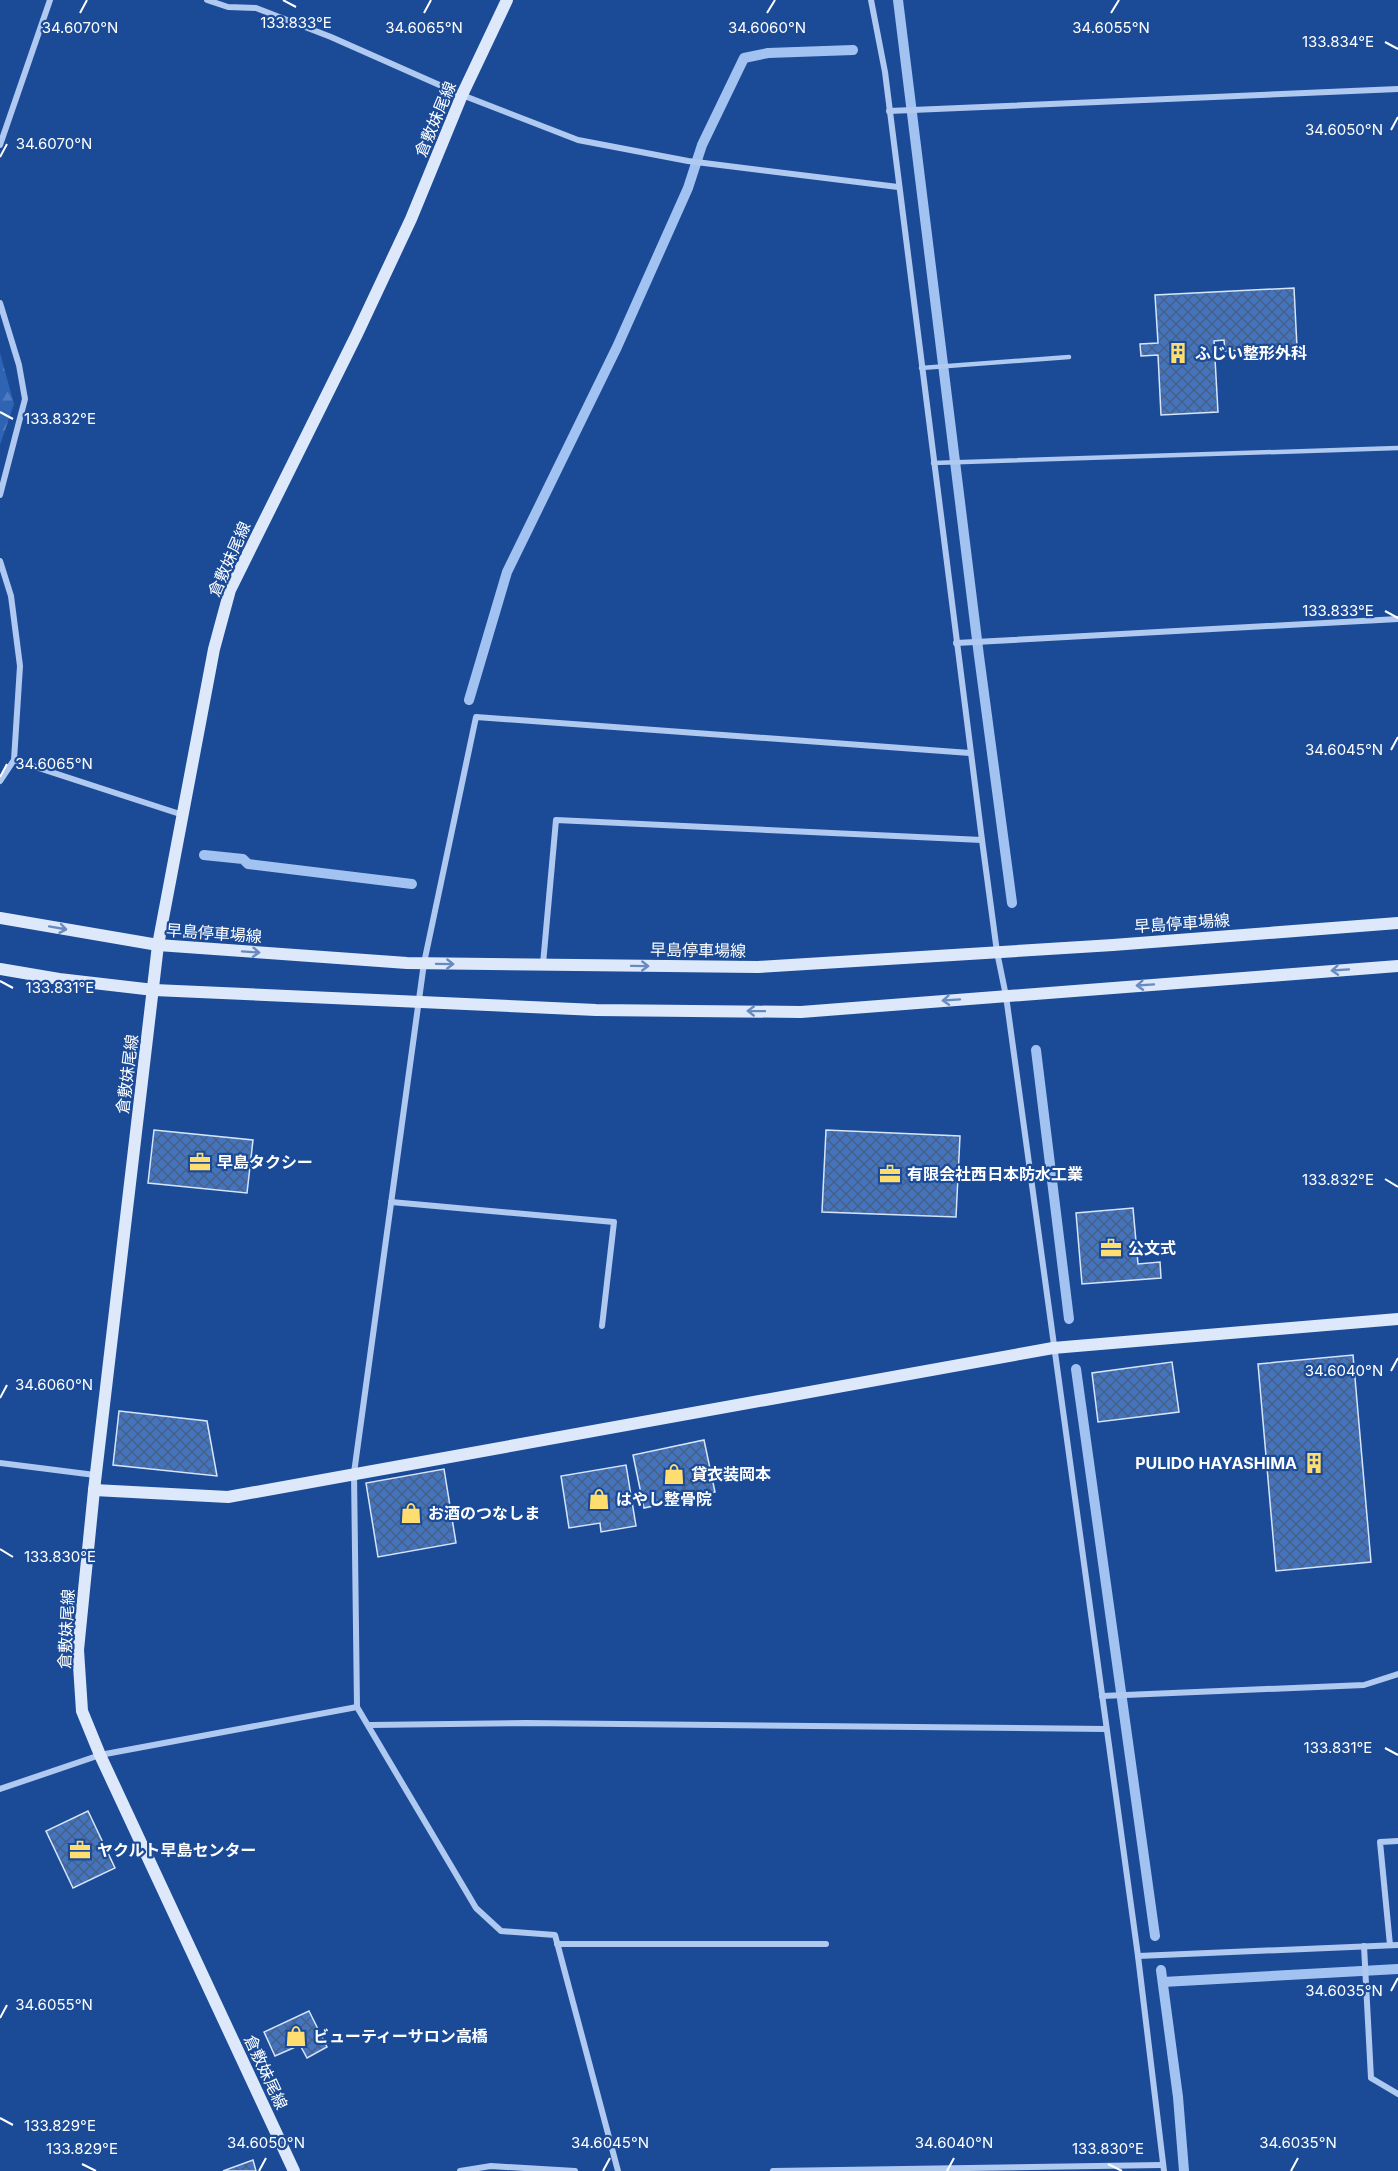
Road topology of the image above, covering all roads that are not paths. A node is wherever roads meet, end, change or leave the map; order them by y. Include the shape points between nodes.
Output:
1 (50, 0) edge
2 (207, 0) edge
3 (507, 0) edge
4 (871, 0) edge
5 (1398, 89) edge
6 (462, 95) junction
7 (889, 111) junction
8 (0, 145) edge
9 (898, 187) junction
10 (0, 303) edge
11 (1069, 357) dead end
12 (925, 368) junction
13 (1398, 448) edge
14 (937, 463) junction
15 (0, 495) edge
16 (0, 561) edge
17 (1, 570) edge
18 (1398, 619) edge
19 (956, 643) junction
20 (970, 753) junction
21 (14, 760) junction
22 (0, 781) edge
23 (183, 815) junction
24 (982, 840) junction
25 (0, 918) edge
26 (1398, 923) edge
27 (158, 945) junction
28 (997, 952) junction
29 (424, 963) junction
30 (543, 964) junction
31 (1398, 966) edge
32 (0, 969) edge
33 (154, 990) junction
34 (1006, 996) junction
35 (418, 1001) junction
36 (391, 1202) junction
37 (1398, 1319) edge
38 (602, 1326) dead end
39 (1053, 1348) junction
40 (0, 1463) edge
41 (354, 1473) junction
42 (96, 1475) junction
43 (94, 1490) junction
44 (1398, 1674) edge
45 (1105, 1696) junction
46 (357, 1707) junction
47 (369, 1725) junction
48 (1106, 1729) junction
49 (100, 1755) junction
50 (0, 1790) edge
51 (1398, 1841) edge
52 (557, 1944) junction
53 (826, 1944) dead end
54 (1390, 1945) junction
55 (1398, 1945) edge
56 (1364, 1946) junction
57 (1138, 1956) junction
58 (1398, 2094) edge
59 (1163, 2168) edge
60 (294, 2171) edge
61 (460, 2171) edge
62 (575, 2171) edge
63 (618, 2171) edge
64 (773, 2171) edge

1 - 8 street
2 - 6 street via 228,7 256,8
3 - 6 main road, 倉敷妹尾線
4 - 7 street
5 - 7 street
6 - 9 street via 578,140 688,161
6 - 23 main road, 倉敷妹尾線 via 411,219 230,590 214,649
7 - 9 street
9 - 12 street
10 - 15 street via 25,399
11 - 12 lane
12 - 14 street
13 - 14 lane
14 - 19 street
16 - 17 street
17 - 21 street via 11,596 20,666
18 - 19 street
19 - 20 street
20 - 24 street
20 - 29 street via 476,717
21 - 22 street
21 - 23 street
23 - 27 main road, 倉敷妹尾線
24 - 28 street
24 - 30 street via 556,820
25 -> 27 main road, 早島停車場線
26 - 28 main road, 早島停車場線
27 -> 29 main road, 早島停車場線
27 - 33 main road, 倉敷妹尾線
30 -> 28 main road, 早島停車場線 via 758,967
28 - 34 street
29 -> 30 main road, 早島停車場線
29 - 35 street
31 -> 34 main road
32 - 33 main road
33 - 35 main road
33 - 42 main road, 倉敷妹尾線
34 -> 35 main road via 801,1012 596,1010
34 - 39 street
35 - 36 street
36 - 38 street via 614,1222
36 - 41 street
37 - 39 main road
39 - 41 main road
39 - 45 street
40 - 42 street
41 - 43 main road via 228,1497
41 - 46 street
42 - 43 main road, 倉敷妹尾線
43 - 49 main road, 倉敷妹尾線 via 78,1650 82,1711
44 - 45 street via 1364,1685
45 - 48 street
46 - 47 street
46 - 49 street
47 - 48 street
47 - 52 street via 476,1908 501,1931 555,1935
48 - 57 street
49 - 50 street
49 - 60 main road, 倉敷妹尾線
51 - 54 street via 1380,1842
52 - 53 street
52 - 63 street
54 - 55 street
54 - 56 street
56 - 57 street
56 - 58 street via 1371,2078
57 - 59 street
59 - 64 street
61 - 62 street via 491,2166

